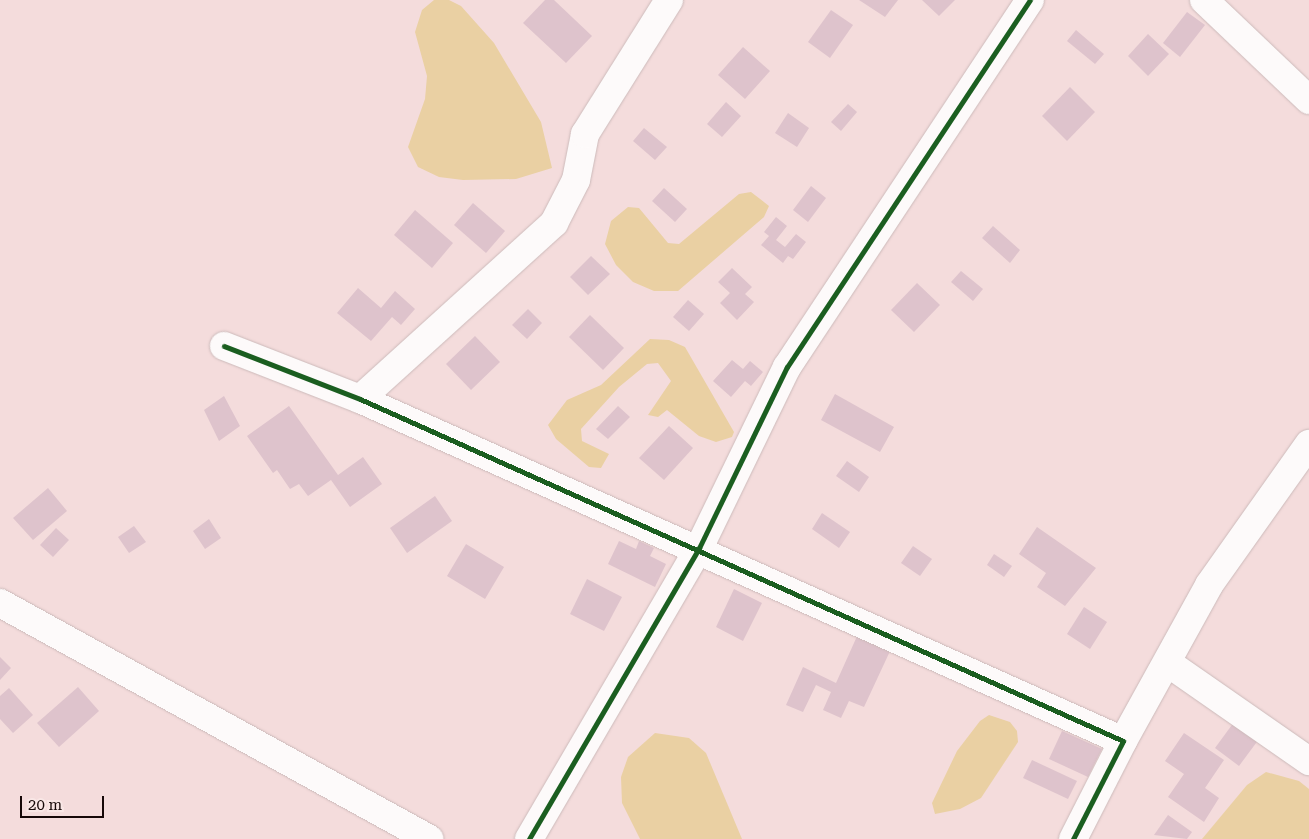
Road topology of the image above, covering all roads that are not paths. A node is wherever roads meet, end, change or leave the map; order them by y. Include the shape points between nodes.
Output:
1 (669, 0) edge
2 (1030, 0) edge
3 (1204, 0) edge
4 (1309, 100) edge
5 (224, 346) dead end
6 (360, 398) junction
7 (1309, 444) edge
8 (699, 548) junction
9 (0, 604) edge
10 (1168, 663) junction
11 (1123, 741) junction
12 (1309, 760) edge
13 (429, 839) edge
14 (529, 839) edge
15 (1073, 839) edge

1 - 6 street via 584,134 576,180 554,223
2 - 8 street via 788,367
3 - 4 street
5 - 6 street
6 - 8 street
7 - 10 street via 1209,585
8 - 11 street
8 - 14 street
9 - 13 street
10 - 11 street
10 - 12 street
11 - 15 street

